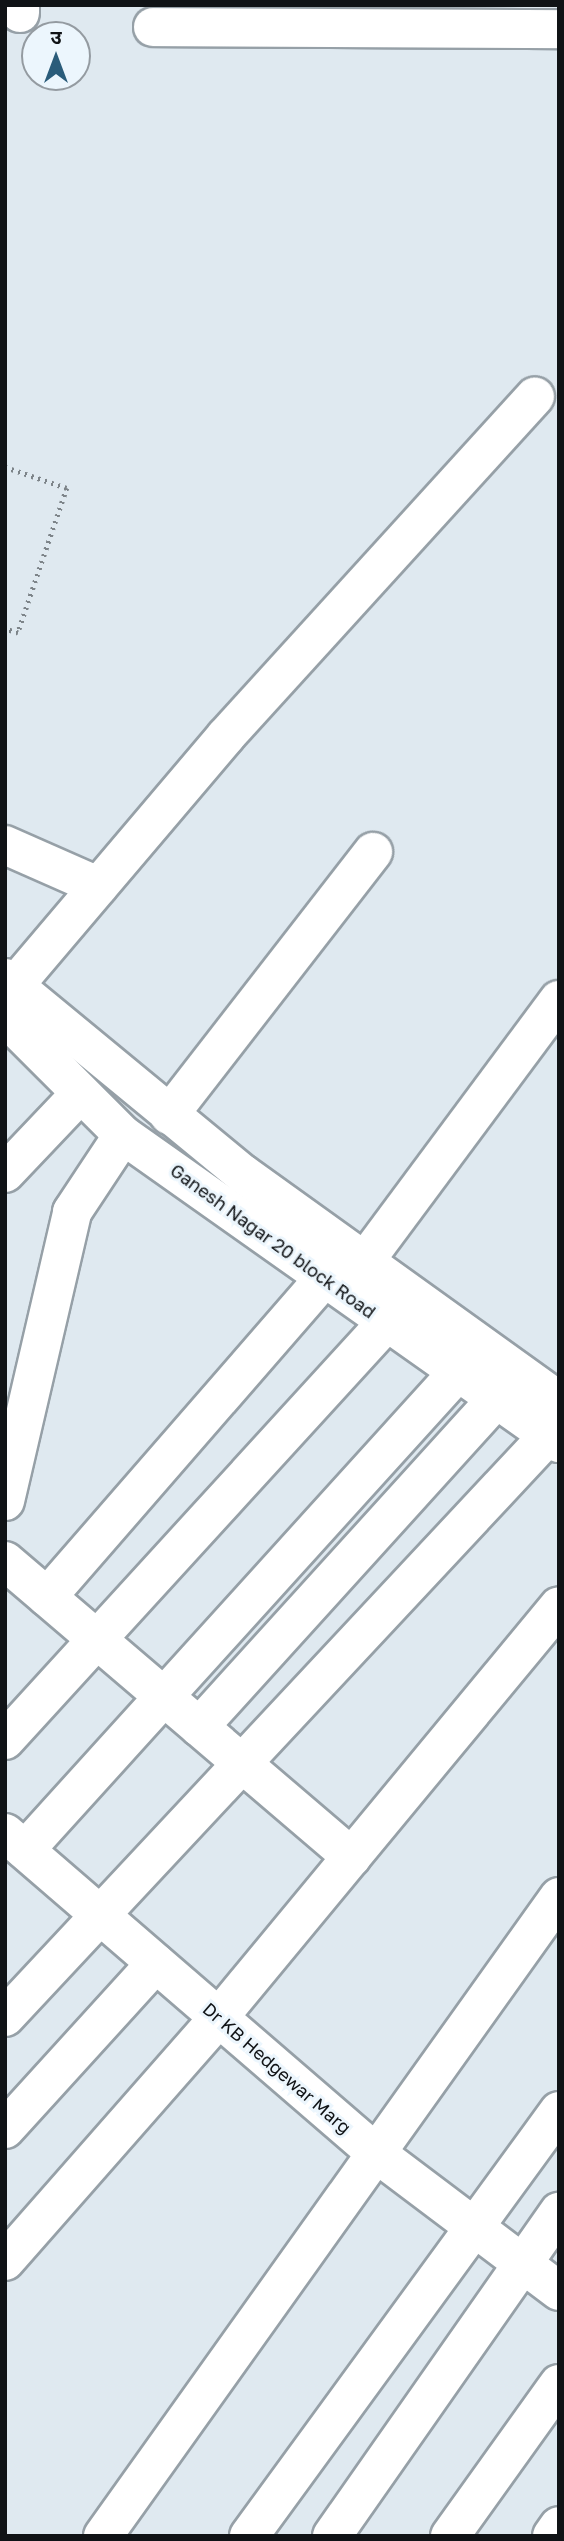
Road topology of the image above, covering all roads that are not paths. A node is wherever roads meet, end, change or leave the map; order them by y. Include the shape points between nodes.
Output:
1 (153, 27) dead end
2 (559, 29) edge
3 (535, 396) dead end
4 (5, 845) edge
5 (373, 852) dead end
6 (98, 886) junction
7 (8, 994) edge
8 (559, 1000) edge
9 (81, 1093) junction
10 (169, 1115) junction
11 (123, 1135) junction
12 (5, 1173) edge
13 (368, 1262) junction
14 (333, 1284) junction
15 (385, 1324) junction
16 (42, 1331) junction
17 (5, 1368) edge
18 (458, 1372) junction
19 (496, 1400) junction
20 (555, 1427) edge
21 (5, 1501) edge
22 (5, 1561) edge
23 (47, 1597) junction
24 (559, 1606) edge
25 (97, 1640) junction
26 (164, 1697) junction
27 (199, 1727) junction
28 (5, 1740) edge
29 (242, 1763) junction
30 (15, 1842) edge
31 (352, 1857) junction
32 (559, 1897) edge
33 (101, 1915) junction
34 (156, 1964) junction
35 (5, 2017) edge
36 (219, 2017) junction
37 (559, 2110) edge
38 (5, 2129) edge
39 (376, 2153) junction
40 (559, 2212) edge
41 (477, 2228) junction
42 (5, 2261) edge
43 (522, 2261) junction
44 (559, 2291) edge
45 (559, 2384) edge
46 (559, 2526) edge
47 (113, 2532) edge
48 (249, 2536) edge
49 (332, 2536) edge
50 (450, 2536) edge
51 (552, 2536) edge

1 - 2 street
3 - 6 street
4 - 6 street
5 - 10 street
6 - 7 street
7 - 9 street, Ganesh Nagar 20 block Road
7 - 10 street, Ganesh Nagar 20 block Road
8 - 13 street
9 - 11 street, Ganesh Nagar 20 block Road
9 - 12 street
10 - 13 street, Ganesh Nagar 20 block Road
11 - 14 street, Ganesh Nagar 20 block Road
11 - 16 street via 72,1212
13 - 14 street
13 - 20 street, Ganesh Nagar 20 block Road
14 - 15 street, Ganesh Nagar 20 block Road
14 - 23 street
15 - 18 street, Ganesh Nagar 20 block Road
15 - 25 street
16 - 17 street
16 - 21 street
18 - 19 street, Ganesh Nagar 20 block Road
18 - 26 street
19 - 20 street, Ganesh Nagar 20 block Road
19 - 27 street
20 - 29 street
22 - 23 street
23 - 25 street
24 - 31 street
25 - 26 street
25 - 28 street
26 - 27 street
26 - 30 street
27 - 29 street
29 - 31 street
29 - 33 street
30 - 33 street, Dr KB Hedgewar Marg
31 - 36 street
32 - 39 street
33 - 34 street, Dr KB Hedgewar Marg
33 - 35 street
34 - 36 street, Dr KB Hedgewar Marg
34 - 38 street
36 - 39 street, Dr KB Hedgewar Marg
36 - 42 street
37 - 41 street
39 - 41 street, Dr KB Hedgewar Marg
39 - 47 street
40 - 43 street
41 - 43 street, Dr KB Hedgewar Marg
41 - 48 street
43 - 44 street, Dr KB Hedgewar Marg
43 - 49 street
45 - 50 street
46 - 51 street

